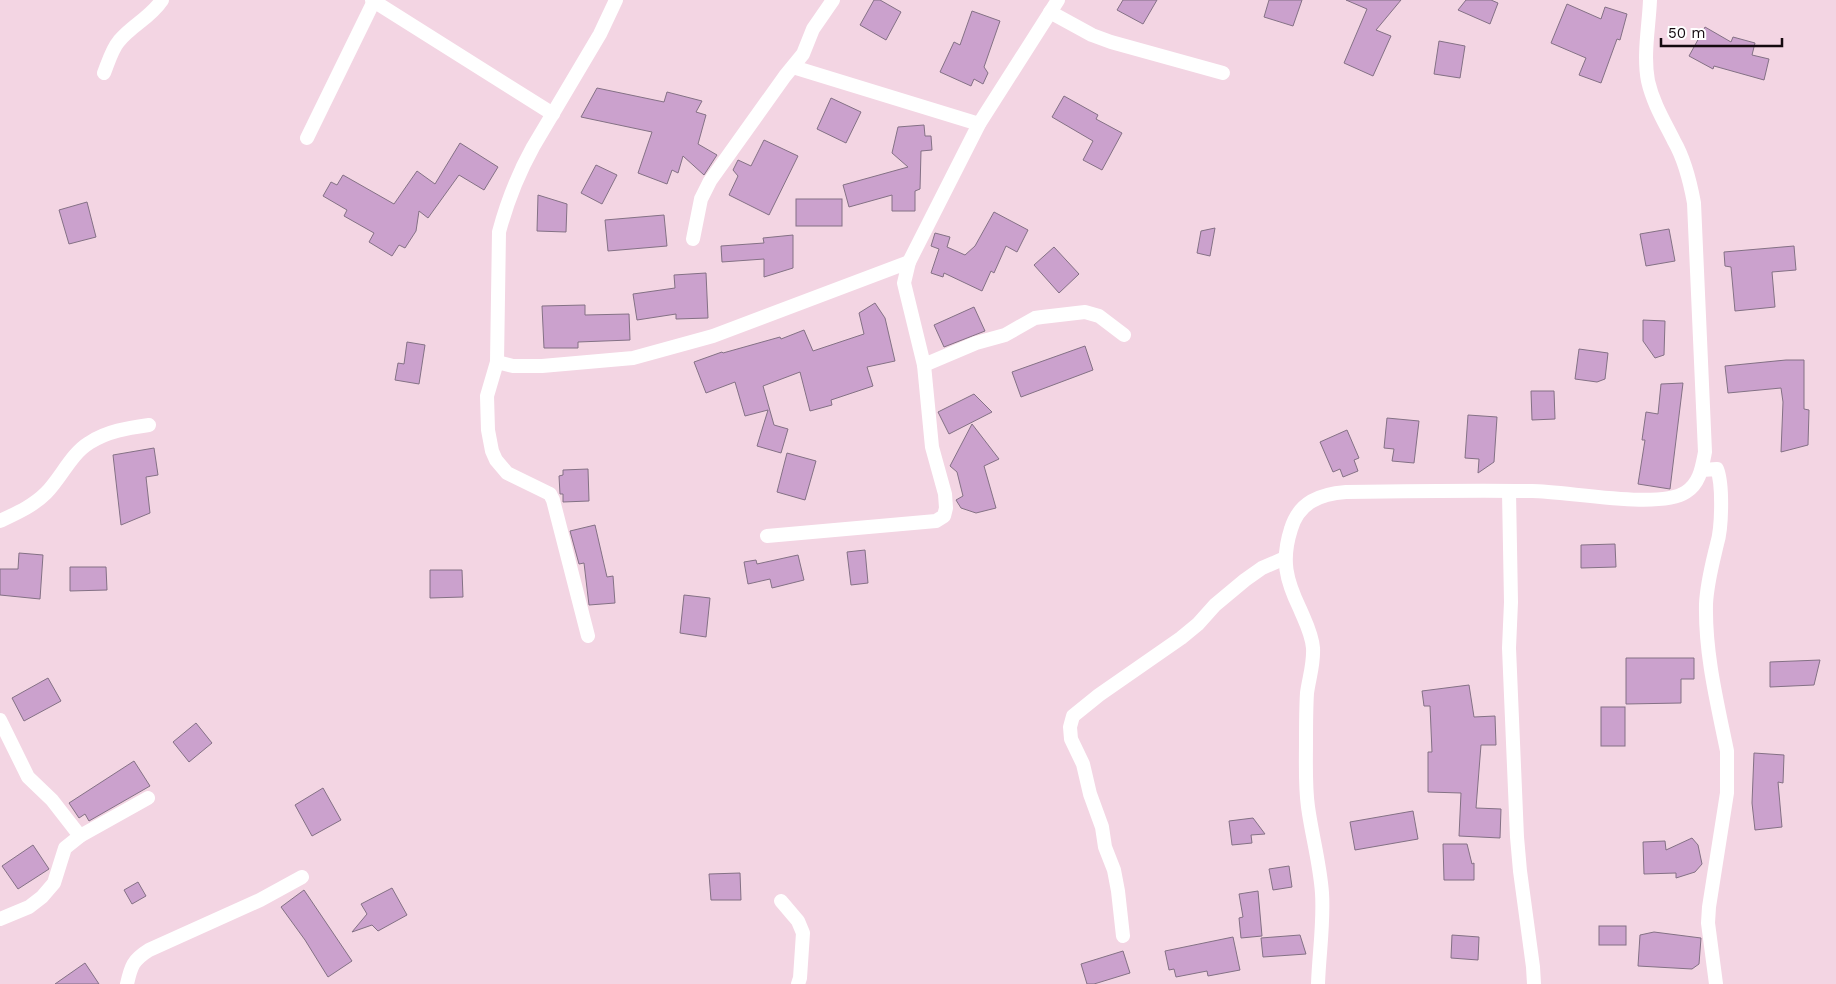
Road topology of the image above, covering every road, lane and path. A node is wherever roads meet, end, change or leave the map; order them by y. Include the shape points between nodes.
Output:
1 (162, 0) edge
2 (616, 0) edge
3 (833, 0) edge
4 (1058, 0) edge
5 (1650, 0) edge
6 (373, 1) edge
7 (1050, 12) junction
8 (793, 67) junction
9 (104, 73) dead end
10 (1223, 73) dead end
11 (554, 114) junction
12 (980, 124) junction
13 (307, 138) dead end
14 (692, 239) dead end
15 (909, 262) junction
16 (1124, 335) dead end
17 (497, 362) junction
18 (924, 365) junction
19 (149, 425) dead end
20 (1702, 470) junction
21 (1508, 492) junction
22 (0, 521) edge
23 (767, 536) dead end
24 (1284, 558) junction
25 (588, 636) dead end
26 (0, 720) edge
27 (148, 798) dead end
28 (80, 836) junction
29 (302, 877) dead end
30 (781, 901) dead end
31 (0, 919) edge
32 (1123, 936) dead end
33 (127, 984) edge
34 (798, 984) edge
35 (1318, 984) edge
36 (1534, 984) edge
37 (1716, 984) edge

1 - 9 street via 151,15 117,43
2 - 11 street
3 - 8 street
4 - 7 street
5 - 20 street via 1646,52 1652,98 1682,159 1694,203 1705,452
6 - 11 street
6 - 13 street
7 - 10 street via 1111,42
7 - 12 street
8 - 12 street
8 - 14 street via 710,181 701,199
11 - 17 street via 523,165 499,232
12 - 15 street
15 - 17 street via 713,336 633,358 542,366 513,366
15 - 18 street via 904,283
16 - 18 street via 1099,316 1085,312 1035,318 1005,335 976,343
17 - 25 street via 487,396 492,451 507,472 550,494
18 - 23 street via 932,447 945,494 944,516 936,521
19 - 22 street via 123,429 88,443 34,504
20 - 21 street via 1686,492 1662,498
20 - 37 street via 1717,468 1721,495 1718,543 1708,583 1706,614 1706,642 1728,768 1708,923
21 - 24 street via 1331,493 1305,504 1295,516
21 - 36 street via 1509,648 1517,837
24 - 32 street via 1245,580 1181,638 1074,716 1070,727 1071,739 1083,764 1114,870
24 - 35 street via 1291,591 1313,646 1306,742 1308,805 1322,896
26 - 28 street via 28,776
27 - 28 street
28 - 31 street via 64,848 54,883 42,897 29,907
29 - 33 street via 139,956 130,968
30 - 34 street via 798,921 803,933

